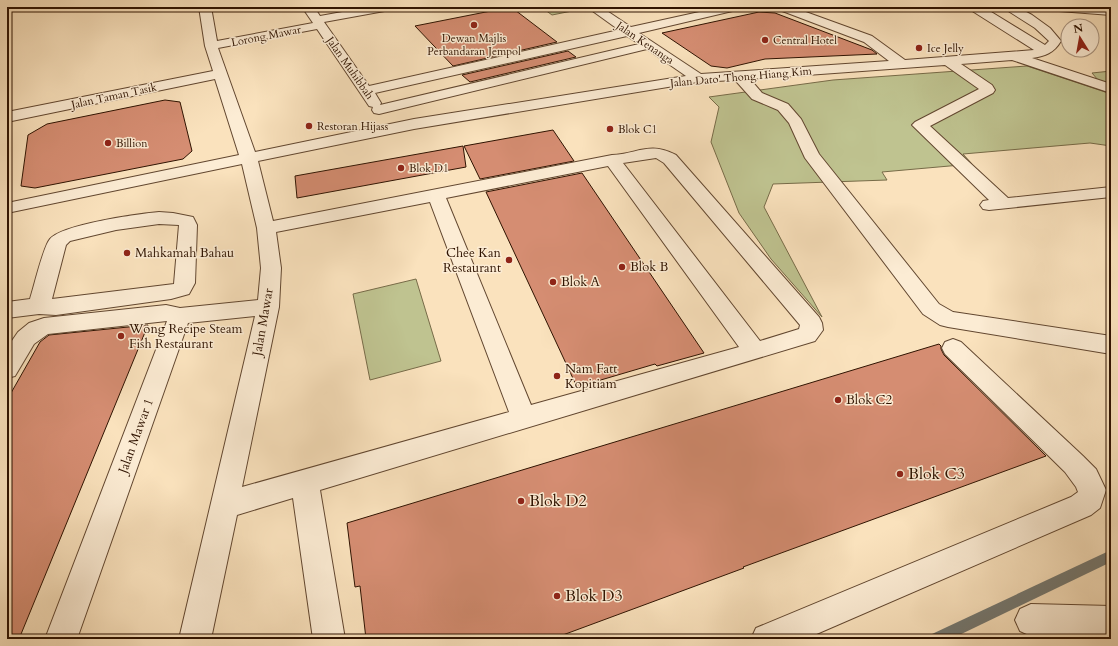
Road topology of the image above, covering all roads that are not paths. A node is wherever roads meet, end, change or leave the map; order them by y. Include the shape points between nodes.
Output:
1 (208, 7) edge
2 (308, 7) edge
3 (390, 7) edge
4 (593, 7) edge
5 (737, 7) edge
6 (781, 7) edge
7 (972, 7) edge
8 (1008, 7) edge
9 (1046, 7) edge
10 (1109, 11) edge
11 (319, 23) junction
12 (629, 31) junction
13 (650, 45) junction
14 (212, 46) junction
15 (1045, 51) junction
16 (1015, 56) junction
17 (948, 61) junction
18 (902, 64) junction
19 (220, 74) junction
20 (739, 75) junction
21 (698, 78) junction
22 (1111, 89) edge
23 (366, 91) junction
24 (379, 110) junction
25 (7, 117) edge
26 (392, 129) junction
27 (249, 158) junction
28 (612, 160) junction
29 (1111, 192) edge
30 (436, 195) junction
31 (1003, 203) junction
32 (984, 205) dead end
33 (7, 208) edge
34 (266, 228) junction
35 (39, 306) junction
36 (268, 307) junction
37 (7, 310) edge
38 (180, 316) junction
39 (1111, 345) edge
40 (953, 348) dead end
41 (755, 351) junction
42 (7, 369) edge
43 (524, 418) junction
44 (305, 482) junction
45 (225, 505) junction
46 (1031, 620) dead end
47 (1111, 622) edge
48 (61, 639) edge
49 (195, 639) edge
50 (329, 639) edge
51 (767, 639) edge

1 - 14 street, Jalan Mawar
2 - 11 street, Jalan Muhibbah
3 - 11 street, Lorong Mawar
4 - 12 street, Jalan Kenanga
5 - 12 street
6 - 18 street via 868,39
7 - 15 street
8 - 15 street via 1051,34 1055,41 1053,46
9 - 10 street
11 - 14 street, Lorong Mawar
11 - 23 street, Jalan Muhibbah
12 - 13 street, Jalan Kenanga
12 - 23 street
13 - 21 street, Jalan Kenanga
13 - 24 street
14 - 19 street, Jalan Mawar
15 - 16 street, Jalan Dato' Thong Hiang Kim
16 - 17 street, Jalan Dato' Thong Hiang Kim
16 - 22 street
17 - 18 street, Jalan Dato' Thong Hiang Kim
17 - 31 street via 988,90 920,125
18 - 20 street, Jalan Dato' Thong Hiang Kim
19 - 25 street, Jalan Taman Tasik
19 - 27 street, Jalan Mawar
20 - 21 street, Jalan Dato' Thong Hiang Kim
20 - 39 street via 757,96 783,107 796,122 811,155 931,309 948,319
21 - 26 street, Jalan Dato' Thong Hiang Kim
23 - 24 street, Jalan Muhibbah
24 - 26 street, Jalan Muhibbah
26 - 27 street, Jalan Dato' Thong Hiang Kim
27 - 33 street, Jalan Dato' Thong Hiang Kim
27 - 34 street, Jalan Mawar
28 - 30 street
28 - 41 street
28 - 41 street via 652,153 659,153 670,159 811,323 812,330 807,335
29 - 31 street
30 - 34 street
30 - 43 street
31 - 32 street
34 - 36 street, Jalan Mawar via 272,268
35 - 35 street via 57,243 62,237 154,218 186,221 188,225 185,282 182,289 56,307
35 - 37 street
36 - 38 street
36 - 45 street, Jalan Mawar
38 - 42 street via 166,313 44,326 35,329 26,338
38 - 48 street, Jalan Mawar 1
40 - 51 street via 1074,464 1092,490 1090,500
41 - 43 street
43 - 44 street
44 - 45 street
44 - 50 street
45 - 49 street, Jalan Mawar
46 - 47 street

